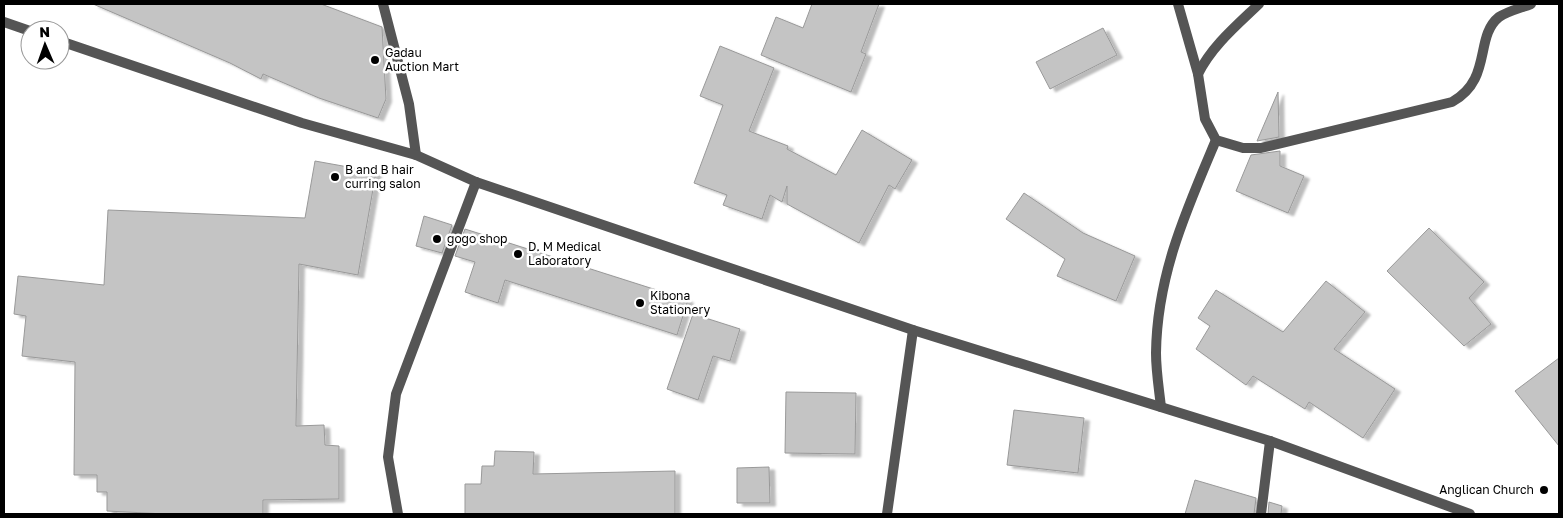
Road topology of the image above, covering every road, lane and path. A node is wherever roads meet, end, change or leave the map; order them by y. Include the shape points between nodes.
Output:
1 (382, 4) edge
2 (1178, 4) edge
3 (1259, 4) edge
4 (1531, 4) edge
5 (4, 22) edge
6 (20, 28) edge
7 (70, 44) edge
8 (1198, 74) junction
9 (1216, 140) junction
10 (416, 155) junction
11 (476, 182) junction
12 (913, 330) junction
13 (1161, 407) junction
14 (1270, 441) junction
15 (398, 514) edge
16 (887, 514) edge
17 (1261, 514) edge
18 (1470, 514) edge

1 - 10 street via 409,104
2 - 8 street
3 - 8 street via 1218,44
4 - 9 street via 1498,18 1491,27 1475,82 1464,95 1452,102 1274,146 1243,148
5 - 6 street
7 - 10 street via 302,123
8 - 9 street via 1205,119
9 - 13 street via 1178,230 1160,306 1156,354
10 - 11 street
11 - 12 street
11 - 15 street via 396,394 388,457
12 - 13 street
12 - 16 street
13 - 14 street
14 - 17 street
14 - 18 street

